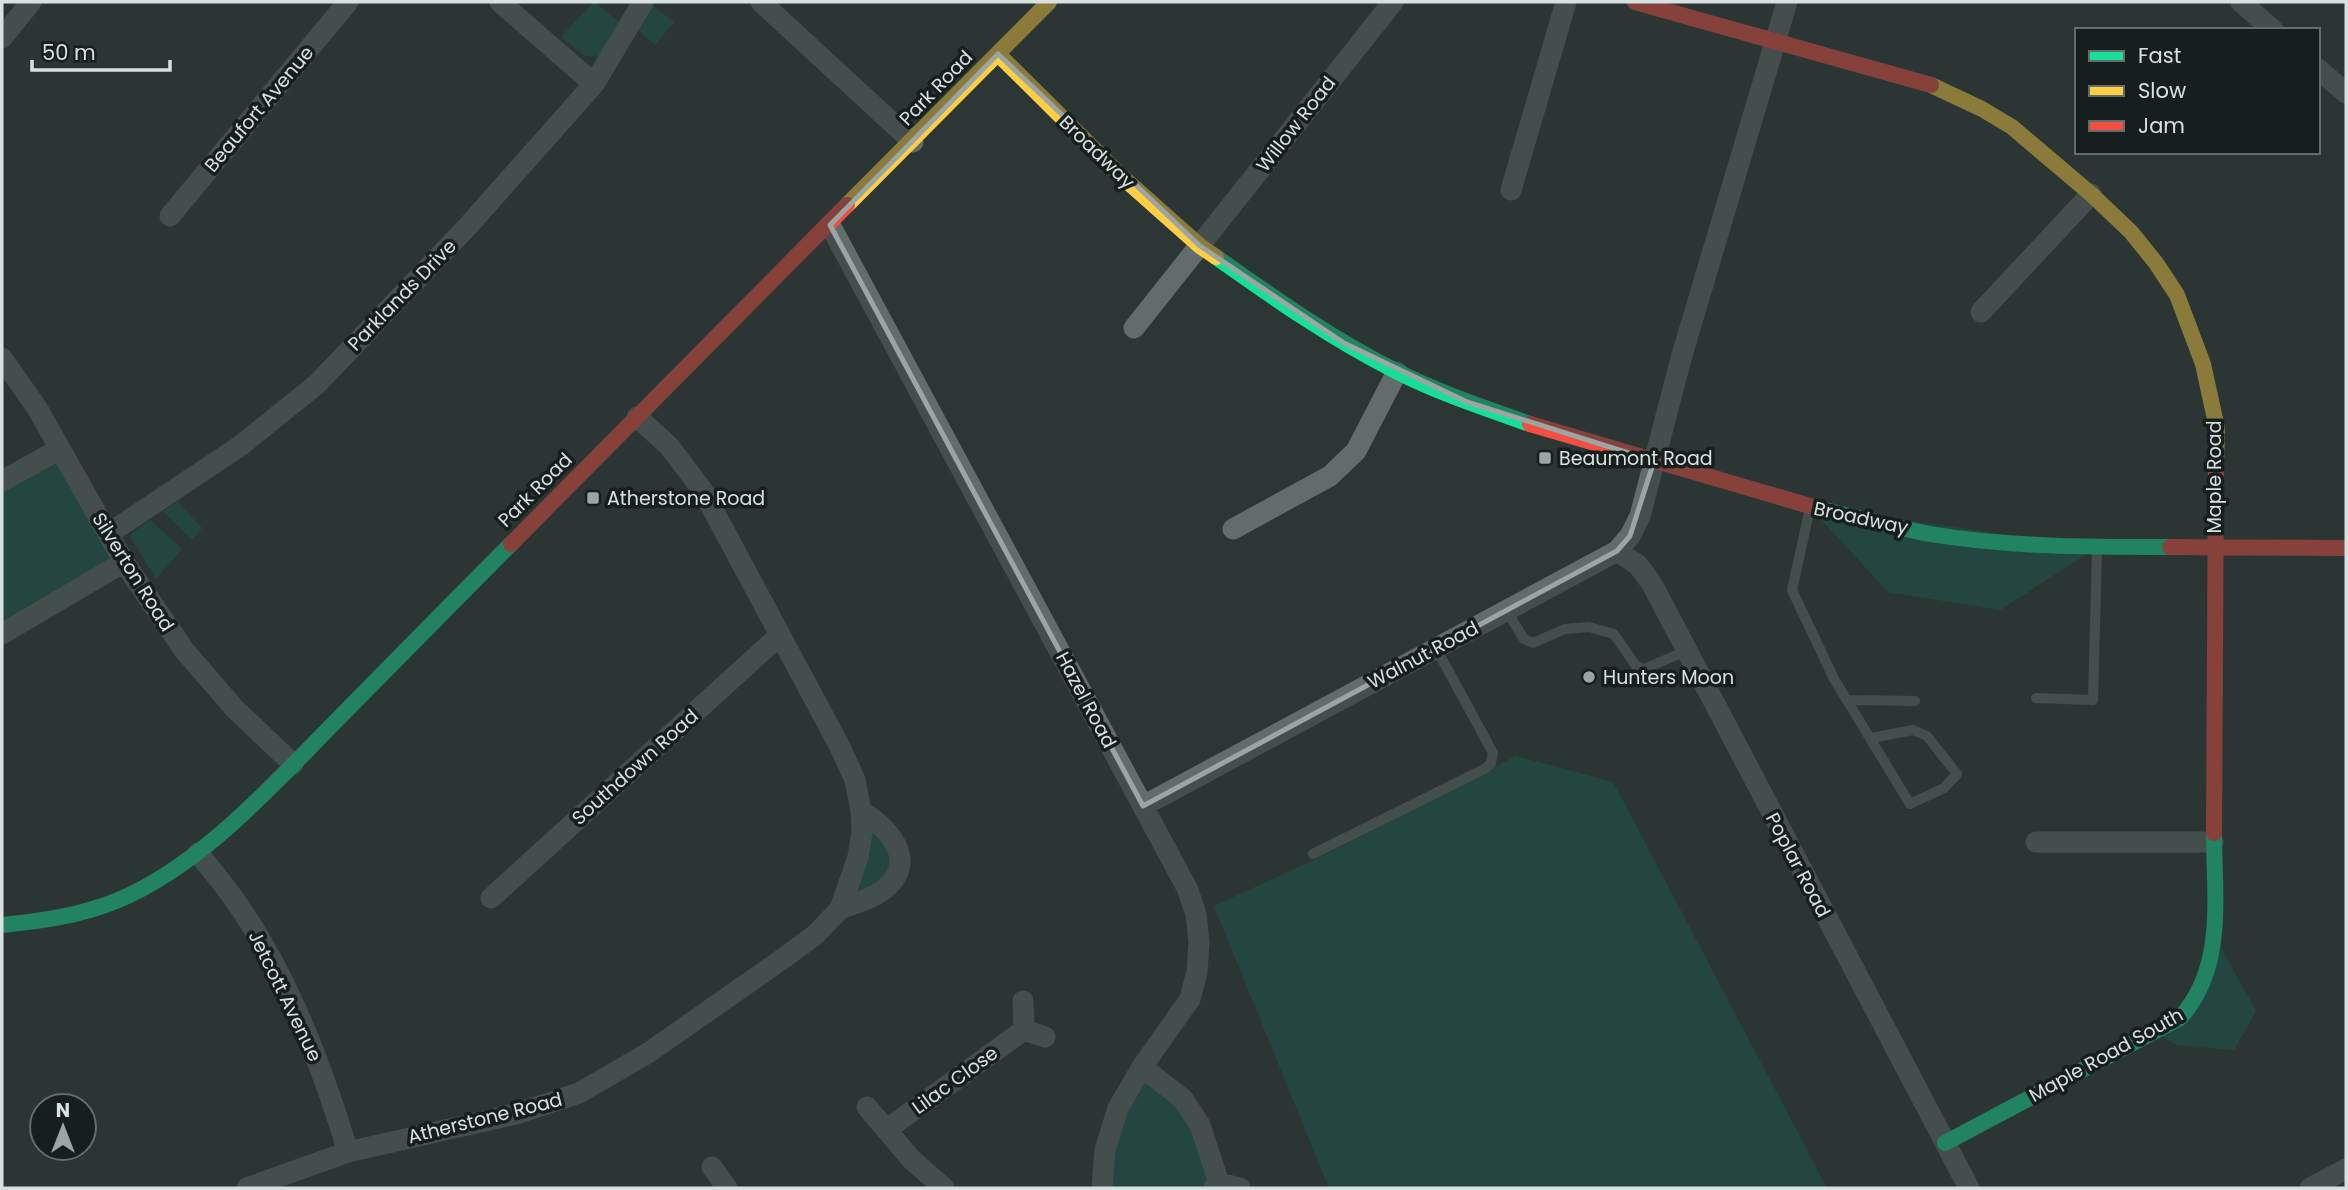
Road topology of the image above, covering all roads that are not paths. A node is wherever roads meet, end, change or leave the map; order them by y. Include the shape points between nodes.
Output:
1 (31, 2) edge
2 (348, 2) edge
3 (500, 2) edge
4 (643, 2) edge
5 (761, 2) edge
6 (1049, 2) edge
7 (1393, 2) edge
8 (1566, 2) edge
9 (1635, 2) edge
10 (1787, 2) edge
11 (2241, 2) edge
12 (1665, 6) edge
13 (2271, 28) edge
14 (2, 38) edge
15 (1776, 41) junction
16 (998, 54) junction
17 (2320, 71) edge
18 (594, 84) junction
19 (2346, 93) edge
20 (913, 142) junction
21 (1511, 190) dead end
22 (2091, 194) junction
23 (170, 216) dead end
24 (830, 225) junction
25 (1200, 246) junction
26 (1981, 312) dead end
27 (1135, 328) dead end
28 (2, 358) edge
29 (1398, 372) junction
30 (637, 417) junction
31 (60, 449) junction
32 (1654, 461) junction
33 (2, 481) edge
34 (1810, 507) junction
35 (1233, 529) dead end
36 (108, 534) junction
37 (2097, 547) junction
38 (2214, 547) junction
39 (2346, 548) edge
40 (1617, 551) junction
41 (124, 562) junction
42 (1506, 610) junction
43 (2, 634) edge
44 (779, 635) junction
45 (1436, 648) junction
46 (1686, 651) junction
47 (2036, 698) dead end
48 (1848, 700) junction
49 (1915, 701) dead end
50 (1871, 738) junction
51 (293, 764) junction
52 (1143, 806) junction
53 (861, 811) junction
54 (2036, 842) dead end
55 (2213, 842) junction
56 (198, 853) junction
57 (1313, 854) dead end
58 (491, 898) dead end
59 (840, 909) junction
60 (2, 925) edge
61 (1023, 1001) dead end
62 (1024, 1031) junction
63 (1045, 1037) dead end
64 (1142, 1067) junction
65 (867, 1107) dead end
66 (886, 1130) junction
67 (1945, 1143) junction
68 (348, 1152) junction
69 (712, 1167) dead end
70 (2346, 1168) edge
71 (1216, 1185) edge
72 (247, 1188) edge
73 (727, 1188) edge
74 (944, 1188) edge
75 (1102, 1188) edge
76 (1241, 1188) edge
77 (1969, 1188) edge
78 (2310, 1188) edge

1 - 14 street
2 - 23 street, Beaufort Avenue
3 - 18 street
4 - 18 street, Parklands Drive
5 - 20 street
6 - 16 street, Park Road
7 - 25 street, Willow Road
8 - 21 street
9 - 12 street, Maple Road
10 - 15 street
11 - 13 street
12 - 15 street, Maple Road
15 - 22 street, Maple Road via 1925,82 1952,94 2012,127
15 - 32 street
16 - 20 street, Park Road
16 - 25 street, Broadway via 1120,175
17 - 19 street
18 - 36 street, Parklands Drive via 468,226 317,384 240,446
20 - 24 street, Park Road
22 - 26 street
22 - 38 street, Maple Road via 2156,263 2177,295 2194,335 2217,428
24 - 30 street, Park Road
24 - 52 street, Hazel Road
25 - 27 street
25 - 29 street, Broadway via 1292,310
28 - 31 street, Silverton Road
29 - 32 street, Broadway via 1549,431
29 - 35 street via 1356,451 1330,476
30 - 44 street, Atherstone Road via 669,446 703,491
30 - 51 street, Park Road
31 - 33 street
31 - 36 street, Silverton Road
32 - 34 street, Broadway
32 - 40 street, Walnut Road via 1640,516
34 - 37 street, Broadway via 1931,534
34 - 48 lane via 1792,590
36 - 41 street, Silverton Road
37 - 38 street, Broadway
37 - 47 lane via 2093,700
38 - 39 street, Broadway
38 - 55 street, Maple Road South
40 - 42 street, Walnut Road
40 - 46 street, Poplar Road via 1638,565 1652,584
41 - 43 street
41 - 51 street, Silverton Road via 184,650 235,709
42 - 45 street, Walnut Road
42 - 46 lane via 1524,639 1533,643 1565,629 1589,627 1614,634 1636,666 1644,669
44 - 53 street, Atherstone Road via 841,747 855,780
44 - 58 street, Southdown Road
45 - 52 street, Walnut Road
45 - 57 lane via 1493,753 1491,763
46 - 67 street, Poplar Road
48 - 49 lane
48 - 50 lane
50 - 50 lane via 1913,730 1927,736 1956,774 1944,788 1910,804
51 - 56 street, Park Road
52 - 64 street, Hazel Road via 1187,888 1199,942 1198,971 1190,999
53 - 59 street, Atherstone Road via 858,857
53 - 59 street, Atherstone Road via 890,833 899,851 897,873 871,897
54 - 55 street
55 - 67 street, Maple Road South via 2214,944 2197,999 2180,1018
56 - 60 street, Park Road via 124,898 85,912
56 - 68 street, Jetcott Avenue via 236,901 290,1000
59 - 68 street, Atherstone Road via 815,935 759,975 648,1053 579,1093 516,1114
61 - 62 street
62 - 63 street
62 - 66 street, Lilac Close
64 - 71 street via 1183,1099 1200,1125
64 - 75 street, Hazel Road via 1118,1108 1105,1150
65 - 66 street
66 - 74 street
67 - 77 street, Poplar Road
68 - 72 street, Atherstone Road
69 - 73 street
70 - 78 street
71 - 76 street

